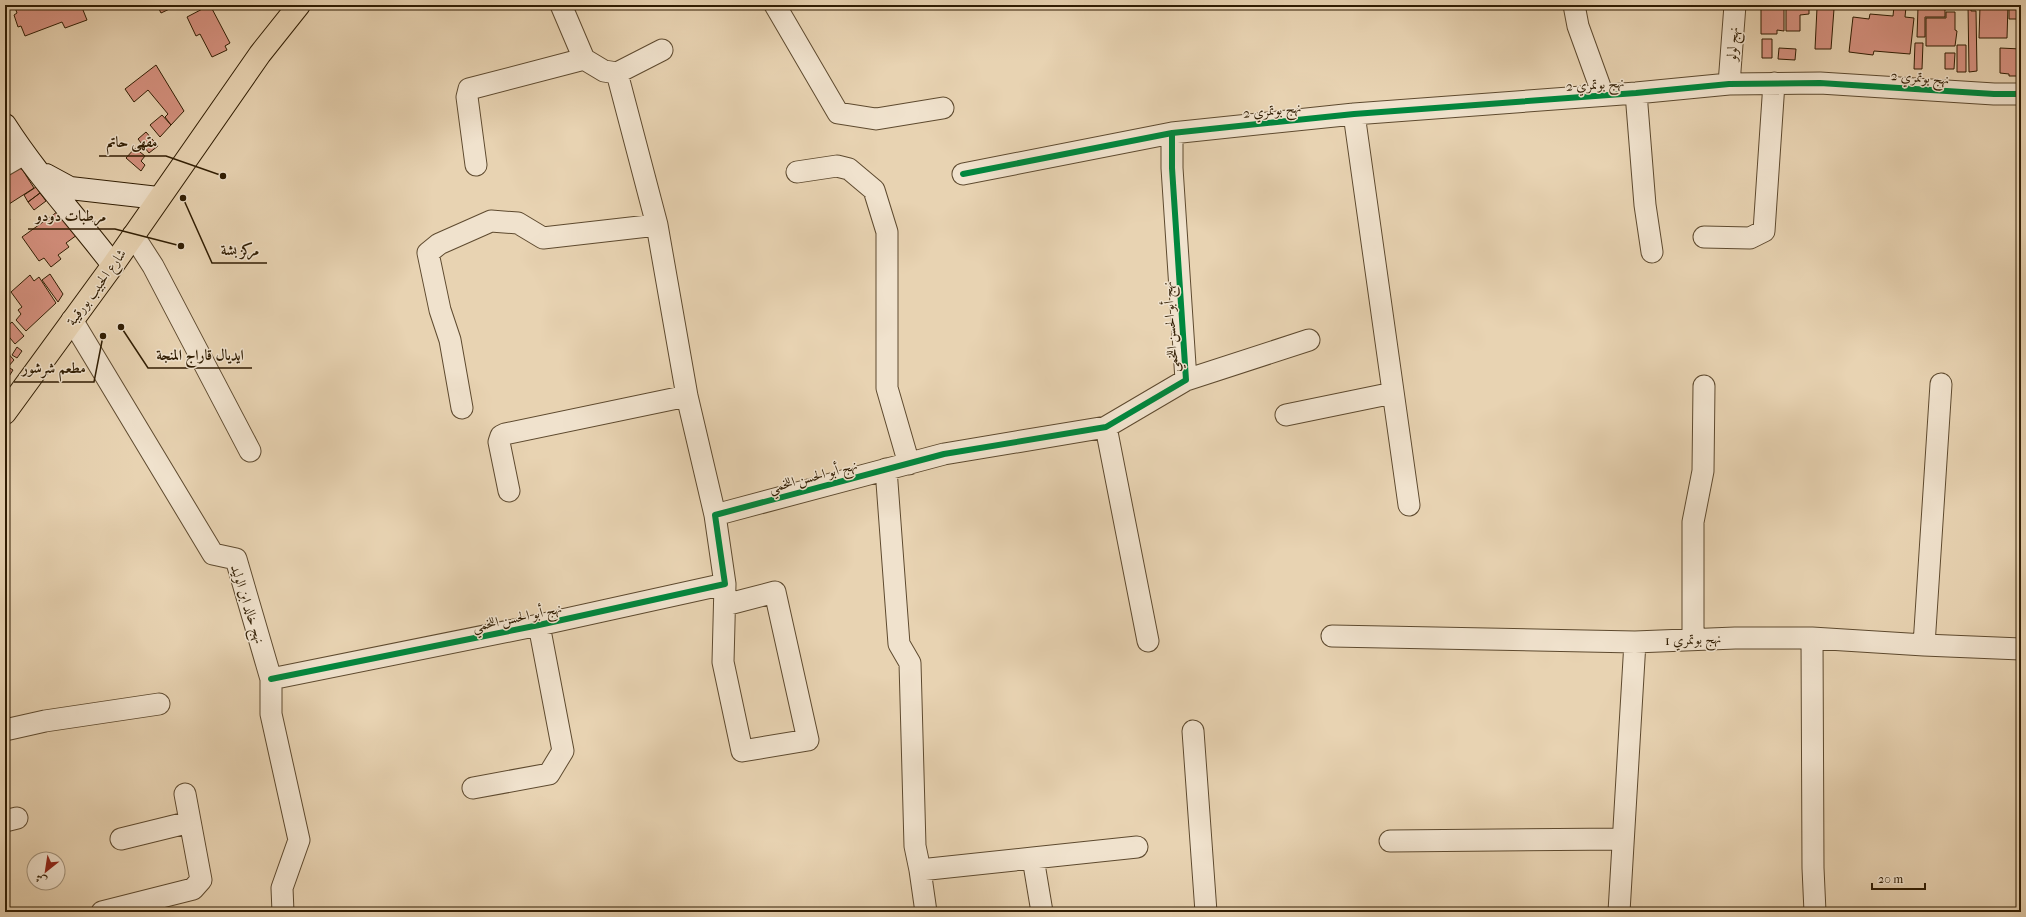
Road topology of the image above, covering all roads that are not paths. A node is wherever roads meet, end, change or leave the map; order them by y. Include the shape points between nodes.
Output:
1 (299, 5) edge
2 (561, 5) edge
3 (775, 5) edge
4 (1574, 5) edge
5 (1735, 5) edge
6 (662, 50) dead end
7 (584, 59) junction
8 (617, 73) junction
9 (1774, 83) junction
10 (1729, 84) junction
11 (1636, 93) junction
12 (2021, 94) edge
13 (1603, 95) junction
14 (943, 108) dead end
15 (1354, 114) junction
16 (5, 125) edge
17 (1172, 133) junction
18 (29, 161) junction
19 (476, 164) dead end
20 (5, 165) edge
21 (797, 172) dead end
22 (963, 174) dead end
23 (158, 198) junction
24 (657, 225) junction
25 (133, 235) junction
26 (1704, 237) dead end
27 (1652, 252) dead end
28 (113, 265) junction
29 (72, 320) junction
30 (1309, 340) dead end
31 (1186, 380) junction
32 (1941, 384) dead end
33 (1704, 386) dead end
34 (1393, 393) junction
35 (687, 396) junction
36 (462, 408) dead end
37 (5, 413) edge
38 (1286, 415) dead end
39 (1106, 427) junction
40 (250, 451) dead end
41 (909, 464) junction
42 (886, 469) junction
43 (509, 491) dead end
44 (1409, 504) dead end
45 (715, 515) junction
46 (725, 584) junction
47 (724, 605) junction
48 (539, 625) junction
49 (1332, 636) dead end
50 (1812, 638) junction
51 (1693, 639) junction
52 (1148, 641) dead end
53 (1635, 642) junction
54 (1924, 645) junction
55 (2021, 649) edge
56 (271, 679) junction
57 (159, 704) dead end
58 (5, 730) edge
59 (1193, 731) dead end
60 (473, 788) dead end
61 (185, 794) dead end
62 (190, 822) junction
63 (1623, 838) junction
64 (121, 839) dead end
65 (1390, 841) dead end
66 (1137, 847) dead end
67 (1033, 858) junction
68 (920, 870) junction
69 (102, 912) edge
70 (283, 912) edge
71 (926, 912) edge
72 (1042, 912) edge
73 (1206, 912) edge
74 (1619, 912) edge
75 (1815, 912) edge

1 - 23 main road, شارع الحبيب بورقيبة via 260,54
2 - 7 street
3 - 14 street via 838,113 876,119
4 - 13 street via 1578,26
5 - 10 street, نهج لولو
6 - 8 street
7 - 8 street via 604,71
7 - 19 street via 469,89 467,97
8 - 24 street
9 - 10 street, نهج بوتمري 2
9 - 12 street, نهج بوتمري 2 via 1820,83
9 - 26 street via 1764,231 1750,238
10 - 11 street, نهج بوتمري 2
11 - 13 street, نهج بوتمري 2
11 - 27 street via 1645,204
13 - 15 street, نهج بوتمري 2
15 - 17 street, نهج بوتمري 2
15 - 34 street
16 - 18 street
17 - 22 street, نهج بوتمري 2
17 - 31 street, نهج أبو الحسن اللخمي
18 - 20 street
18 - 23 street via 70,188
18 - 28 street
21 - 41 street via 837,166 849,169 874,190 887,232 887,388
23 - 25 main road, شارع الحبيب بورقيبة
24 - 35 street
24 - 36 street via 543,238 518,223 491,220 439,244 428,253 440,310 450,340
25 - 28 main road, شارع الحبيب بورقيبة
25 - 40 street via 153,266
28 - 29 main road, شارع الحبيب بورقيبة
29 - 37 main road, شارع الحبيب بورقيبة
29 - 56 street, نهج خالد ابن الوليد via 213,554 236,560
30 - 31 street
31 - 39 street, نهج أبو الحسن اللخمي
32 - 54 street
33 - 51 street via 1704,471 1693,522
34 - 38 street
34 - 44 street
35 - 43 street via 501,436 499,442
35 - 45 street
39 - 41 street, نهج أبو الحسن اللخمي via 944,454
39 - 52 street
41 - 42 street, نهج أبو الحسن اللخمي
42 - 45 street, نهج أبو الحسن اللخمي
42 - 68 street via 899,644 910,663 915,846
45 - 46 street
46 - 47 street
46 - 48 street, نهج أبو الحسن اللخمي
47 - 47 street via 723,662 742,751 808,740 775,592
48 - 56 street, نهج أبو الحسن اللخمي
48 - 60 street via 563,751 549,774
49 - 53 street, نهج بوتمري 1
50 - 51 street, نهج بوتمري 1
50 - 54 street, نهج بوتمري 1
50 - 75 street
51 - 53 street, نهج بوتمري 1
53 - 63 street
54 - 55 street, نهج بوتمري 1
56 - 70 street, نهج خالد ابن الوليد via 271,714 299,840 282,888
57 - 58 street via 45,721
59 - 73 street
61 - 62 street
62 - 64 street
62 - 69 street via 201,880 192,888
63 - 65 street
63 - 74 street
66 - 67 street
67 - 68 street
67 - 72 street
68 - 71 street

